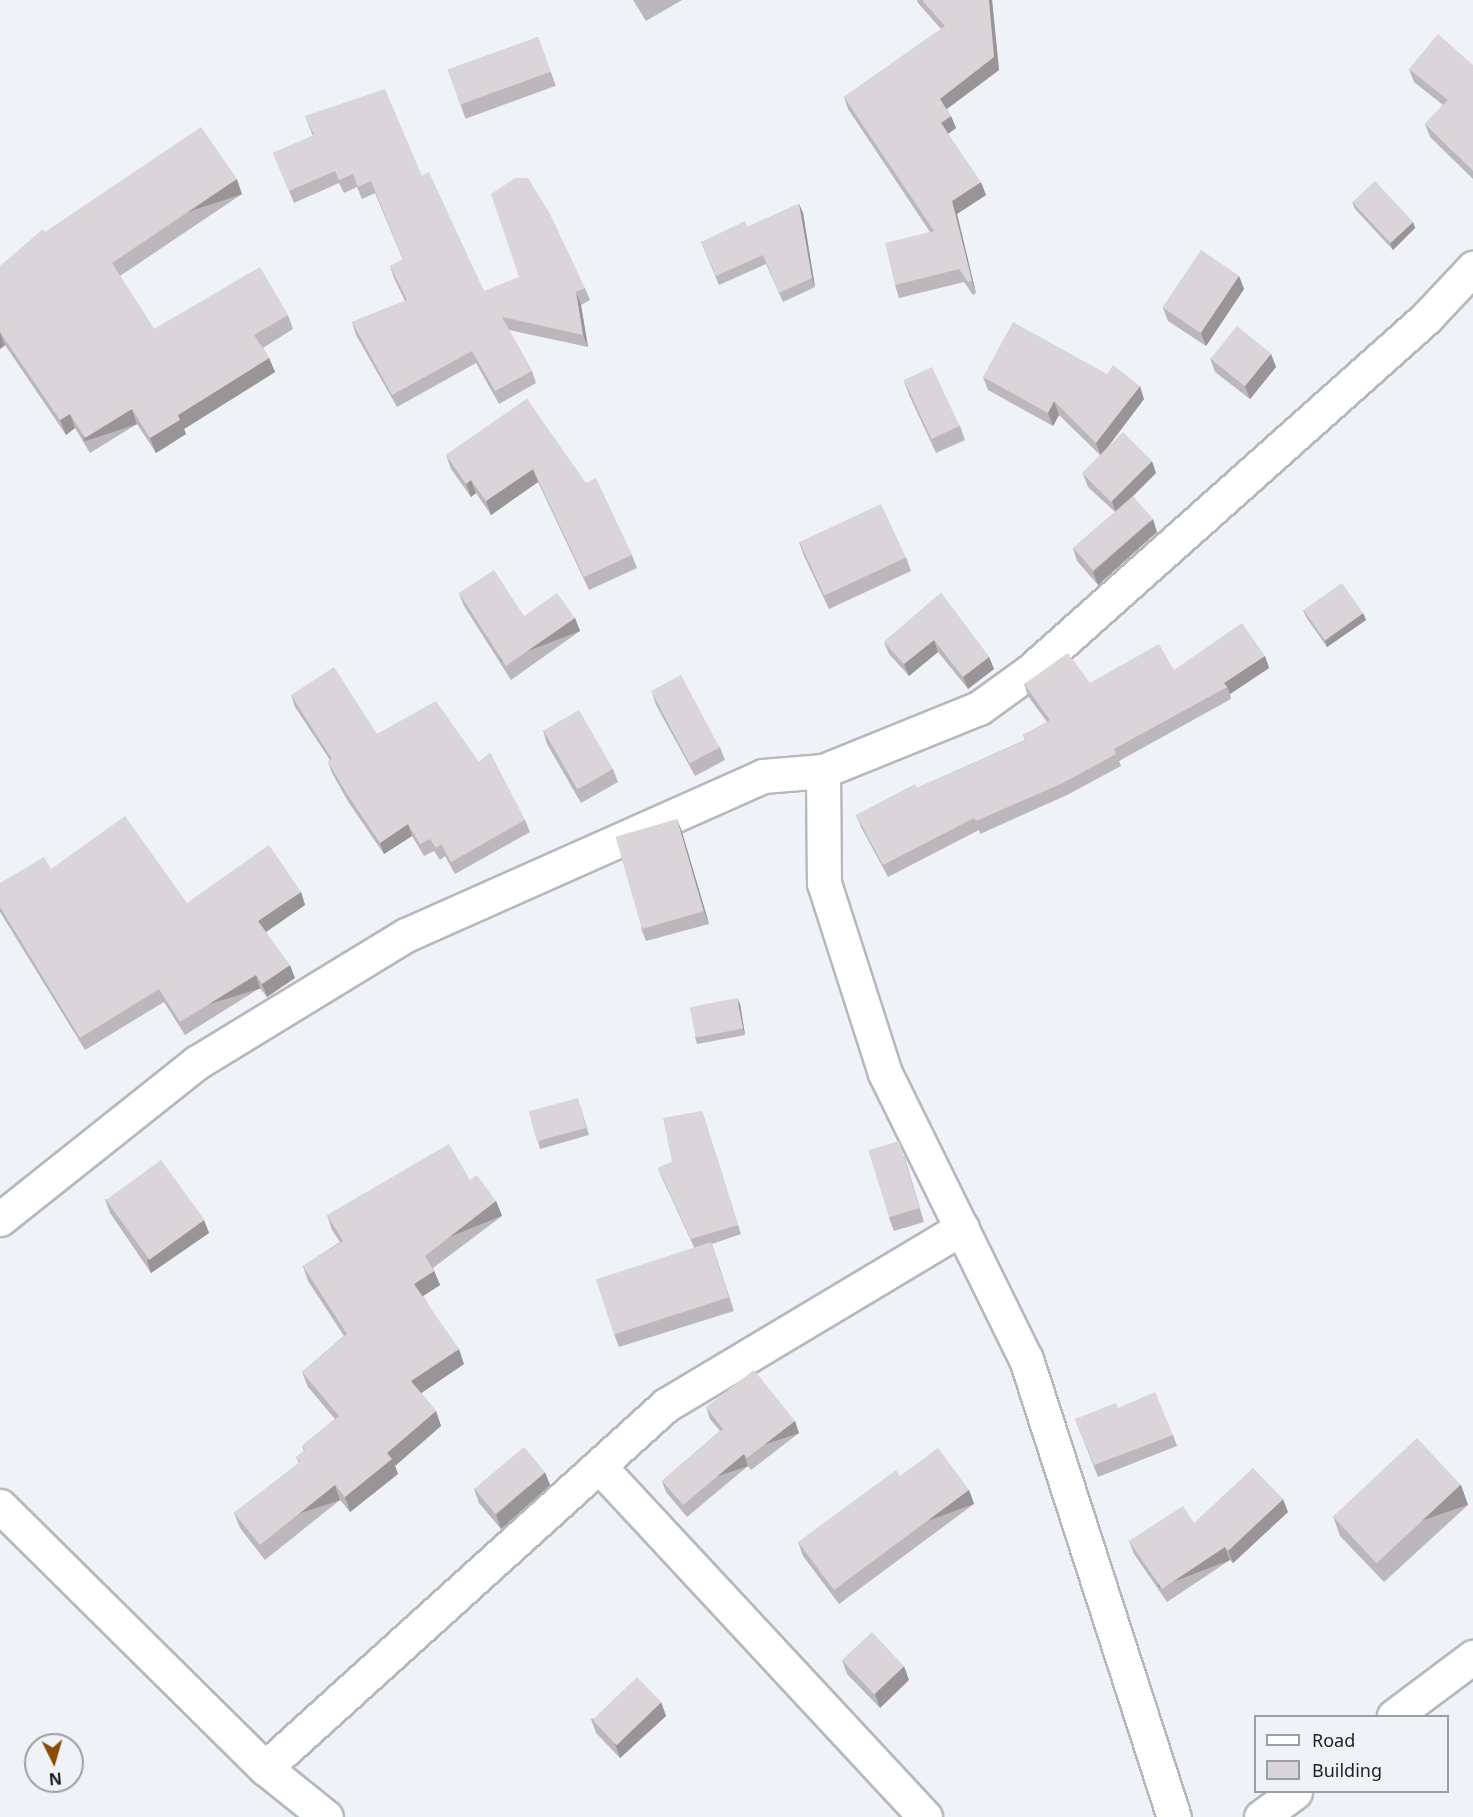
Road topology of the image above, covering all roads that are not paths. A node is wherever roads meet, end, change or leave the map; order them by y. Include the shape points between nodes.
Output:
1 (1473, 268) edge
2 (823, 771) junction
3 (0, 1219) edge
4 (962, 1228) junction
5 (599, 1466) junction
6 (0, 1506) edge
7 (1473, 1657) edge
8 (1395, 1715) edge
9 (265, 1768) junction
10 (1291, 1793) edge
11 (326, 1817) edge
12 (925, 1817) edge
13 (1174, 1817) edge
14 (1261, 1817) edge

1 - 2 street via 1426,318 1029,672 979,708
2 - 3 street via 763,776 406,935 196,1064
2 - 4 street via 824,883 885,1073
4 - 5 street via 666,1405
4 - 13 street via 1026,1359
5 - 9 street
5 - 12 street
6 - 9 street
7 - 8 street
9 - 11 street
10 - 14 street

